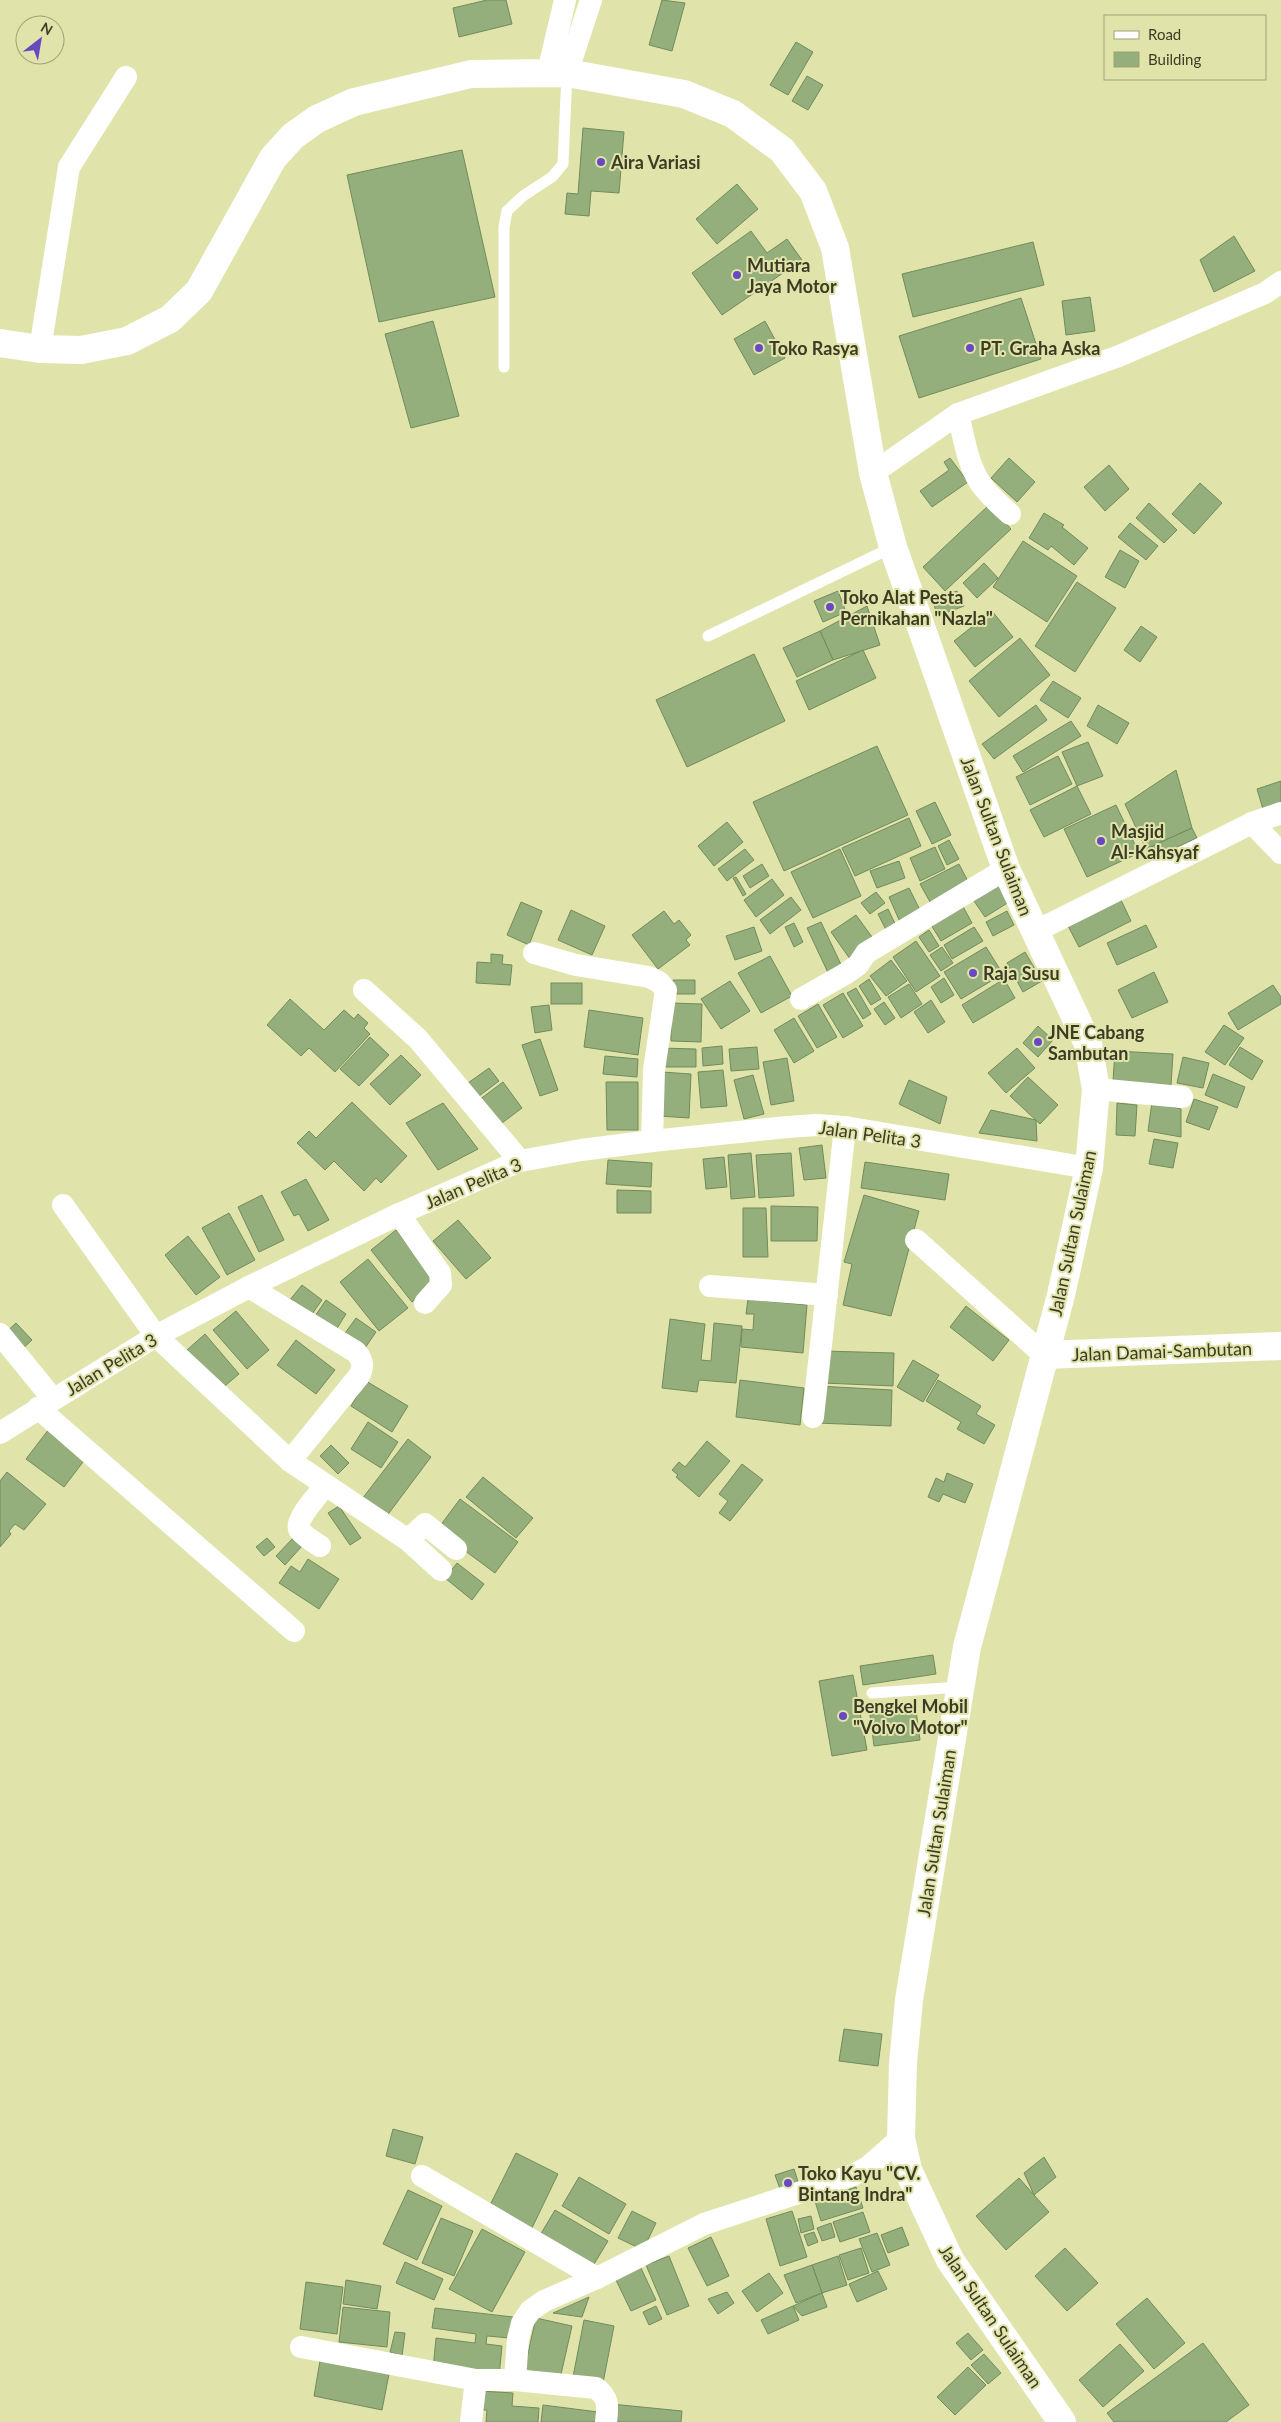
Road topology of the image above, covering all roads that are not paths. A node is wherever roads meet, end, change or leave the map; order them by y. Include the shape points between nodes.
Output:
1 (566, 0) edge
2 (590, 0) edge
3 (557, 72) junction
4 (126, 77) dead end
5 (1281, 282) edge
6 (0, 343) edge
7 (40, 349) junction
8 (504, 367) dead end
9 (958, 414) junction
10 (873, 473) junction
11 (1010, 514) dead end
12 (893, 547) junction
13 (708, 636) dead end
14 (1281, 812) edge
15 (1252, 823) junction
16 (1281, 853) edge
17 (1006, 870) junction
18 (1034, 932) junction
19 (534, 953) dead end
20 (364, 990) dead end
21 (801, 999) dead end
22 (1096, 1089) junction
23 (1182, 1097) dead end
24 (845, 1127) junction
25 (652, 1141) junction
26 (520, 1161) junction
27 (1088, 1168) junction
28 (63, 1205) dead end
29 (399, 1214) junction
30 (916, 1240) dead end
31 (710, 1286) dead end
32 (249, 1287) junction
33 (827, 1295) junction
34 (425, 1303) dead end
35 (0, 1334) edge
36 (156, 1336) junction
37 (1281, 1346) edge
38 (1044, 1355) junction
39 (46, 1403) junction
40 (813, 1417) dead end
41 (0, 1433) edge
42 (290, 1461) junction
43 (325, 1486) junction
44 (408, 1540) junction
45 (320, 1546) dead end
46 (456, 1549) dead end
47 (441, 1570) dead end
48 (294, 1632) dead end
49 (960, 1687) junction
50 (872, 1693) dead end
51 (901, 2138) junction
52 (422, 2176) dead end
53 (598, 2278) junction
54 (301, 2348) dead end
55 (476, 2380) junction
56 (515, 2380) junction
57 (470, 2422) edge
58 (606, 2422) edge
59 (1062, 2422) edge

1 - 3 street
2 - 3 street
3 - 7 main road, Jalan Sultan Sulaiman via 471,74 354,102 318,119 293,136 273,158 199,291 170,319 127,341 81,350
3 - 8 lane via 563,164 552,178 523,196 507,211 504,227
3 - 10 main road, Jalan Sultan Sulaiman via 684,94 733,114 782,150 813,191 835,248
4 - 7 street via 70,167
5 - 9 street via 1265,293 1119,356
6 - 7 main road, Jalan Sultan Sulaiman
9 - 10 street
9 - 11 street via 977,476
10 - 12 main road, Jalan Sultan Sulaiman
12 - 13 lane
12 - 17 main road, Jalan Sultan Sulaiman
14 - 15 street
15 - 16 street
15 - 18 street
17 - 18 main road, Jalan Sultan Sulaiman
17 - 21 street via 866,953 858,965
18 - 22 main road, Jalan Sultan Sulaiman via 1088,1044
19 - 25 street via 576,966 649,977 666,990 654,1070
20 - 26 street via 418,1039
22 - 23 street
22 - 27 main road, Jalan Sultan Sulaiman
24 - 25 street, Jalan Pelita 3 via 787,1127
24 - 27 street, Jalan Pelita 3
24 - 33 street
25 - 26 street, Jalan Pelita 3
26 - 29 street, Jalan Pelita 3
27 - 38 main road, Jalan Sultan Sulaiman via 1061,1295
28 - 36 street
29 - 32 street, Jalan Pelita 3
29 - 34 street via 440,1273 441,1285
30 - 38 street
31 - 33 street
32 - 36 street, Jalan Pelita 3
32 - 42 street via 356,1352 361,1359 363,1368 359,1376
33 - 40 street
35 - 39 street
36 - 39 street, Jalan Pelita 3
36 - 42 street
37 - 38 main road, Jalan Damai-Sambutan
38 - 49 main road, Jalan Sultan Sulaiman via 967,1647
39 - 41 street, Jalan Pelita 3
39 - 48 street
42 - 43 street
43 - 44 street
43 - 45 street via 298,1525
44 - 46 street via 425,1524
44 - 47 street
49 - 50 lane
49 - 51 main road, Jalan Sultan Sulaiman via 910,2000 903,2063
51 - 53 street via 853,2176 704,2224
51 - 59 main road, Jalan Sultan Sulaiman via 908,2170 950,2260
52 - 53 street
53 - 56 street via 544,2300 530,2311 522,2323 518,2339
54 - 55 street
55 - 56 street
55 - 57 street
56 - 58 street via 596,2388 608,2402

